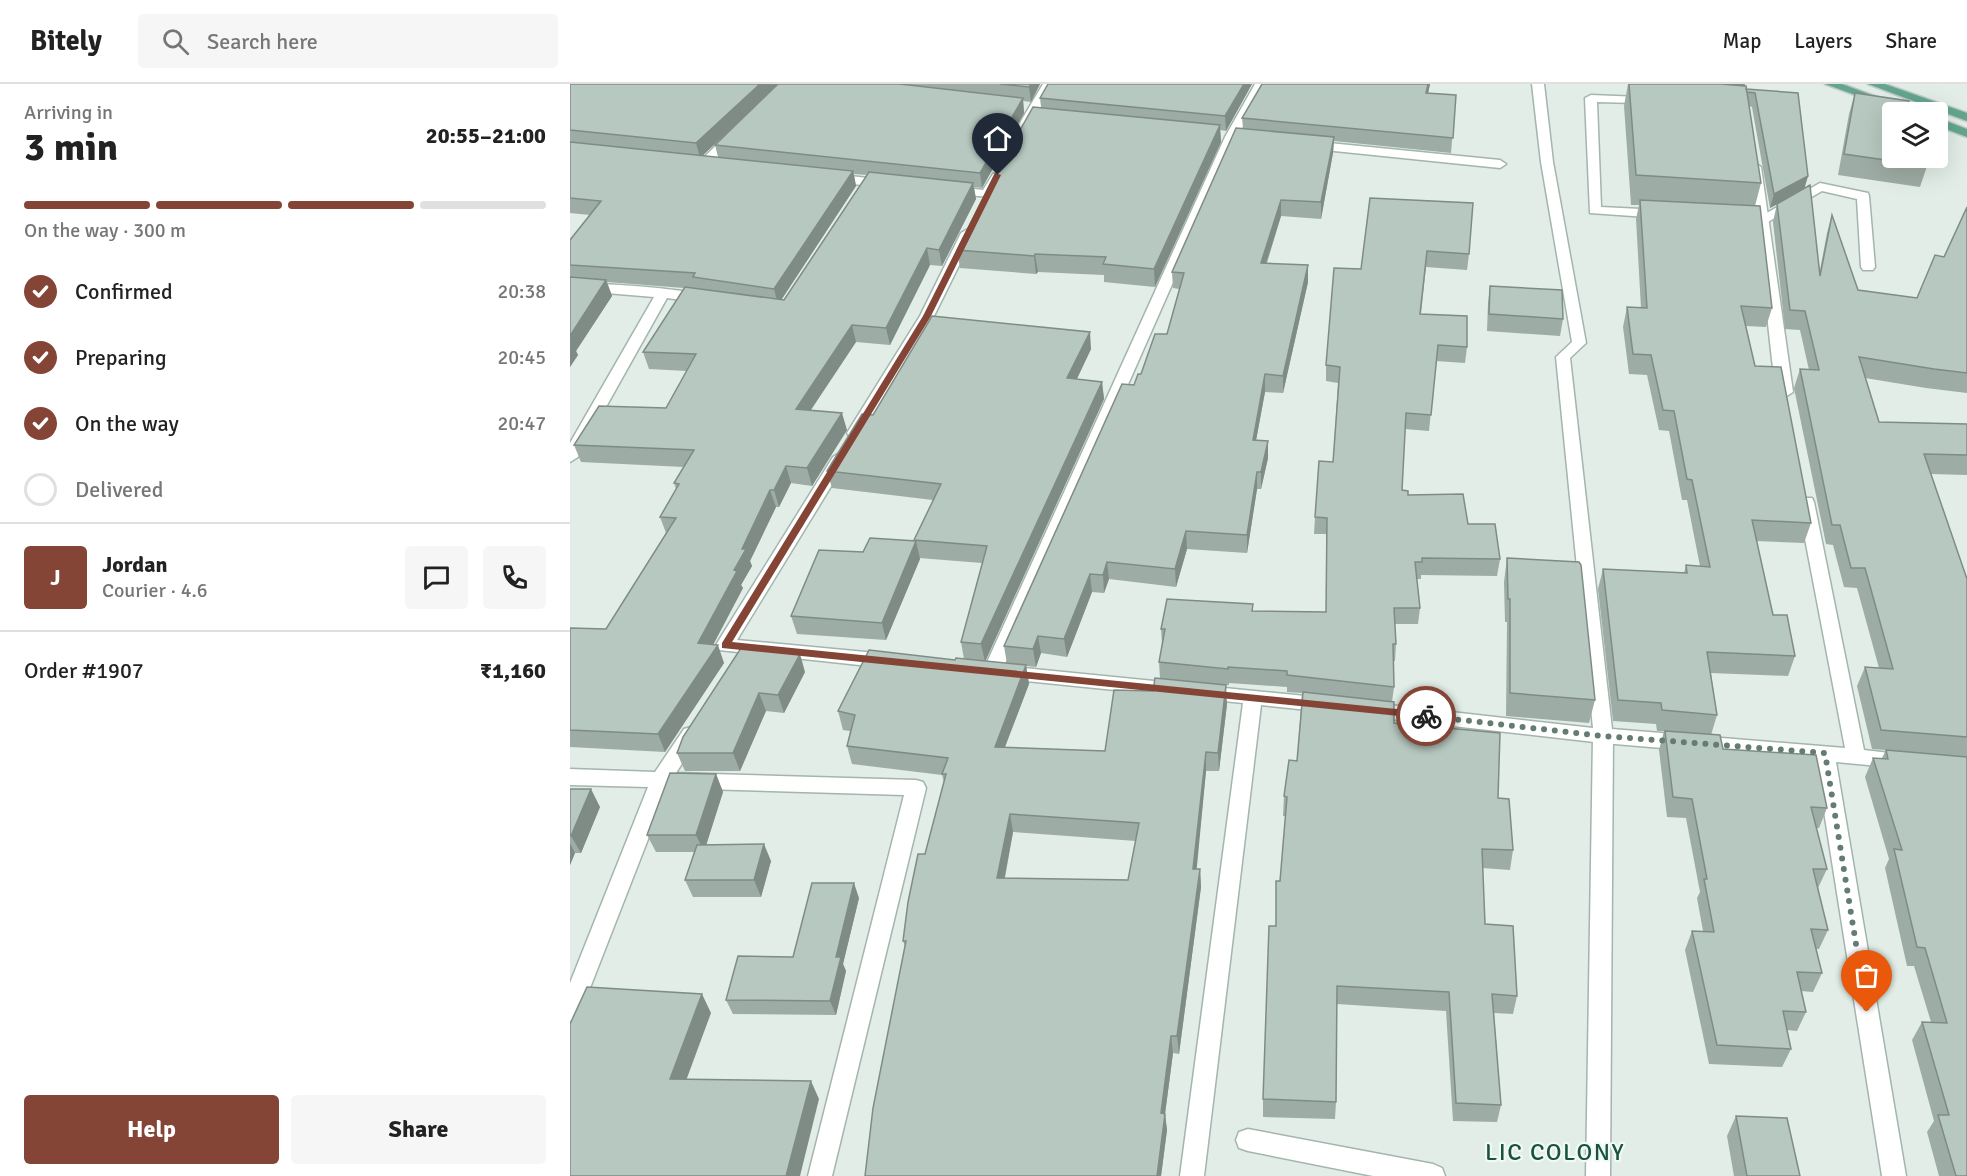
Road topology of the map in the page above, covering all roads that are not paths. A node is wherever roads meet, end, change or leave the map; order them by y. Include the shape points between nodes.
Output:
1 (1049, 84) edge
2 (1261, 84) edge
3 (1538, 84) edge
4 (1669, 84) edge
5 (1831, 84) edge
6 (1874, 84) edge
7 (1883, 102) edge
8 (1967, 117) edge
9 (746, 124) edge
10 (1948, 126) edge
11 (1967, 133) edge
12 (1019, 136) edge
13 (1301, 144) edge
14 (1753, 153) edge
15 (704, 164) edge
16 (1500, 164) dead end
17 (1003, 165) edge
18 (821, 177) edge
19 (904, 185) edge
20 (939, 189) edge
21 (1673, 214) edge
22 (1718, 217) edge
23 (1763, 219) junction
24 (972, 225) edge
25 (1868, 267) dead end
26 (570, 286) edge
27 (663, 293) junction
28 (717, 302) edge
29 (1788, 407) edge
30 (570, 457) edge
31 (1804, 488) edge
32 (747, 647) junction
33 (910, 663) edge
34 (735, 666) edge
35 (969, 669) edge
36 (992, 671) junction
37 (1253, 697) junction
38 (698, 722) edge
39 (1603, 736) junction
40 (1825, 753) junction
41 (1856, 756) junction
42 (1922, 763) edge
43 (570, 777) edge
44 (662, 778) junction
45 (570, 1011) edge
46 (1248, 1140) dead end
47 (819, 1176) edge
48 (1192, 1176) edge
49 (1433, 1176) edge
50 (1598, 1176) edge
51 (1894, 1176) edge

1 - 12 street
2 - 36 street via 1231,137
3 - 39 street via 1579,343 1563,357
4 - 21 street via 1677,103 1591,98 1595,210
5 - 7 main road
6 - 8 main road
9 - 15 street
10 - 11 main road
13 - 16 street
14 - 23 street
17 - 20 street via 985,199
18 - 19 street via 865,187
22 - 23 street
23 - 25 street via 1820,188 1863,196
23 - 29 street
24 - 32 street via 927,316 726,645
26 - 27 street
27 - 28 street
27 - 30 street
31 - 41 street
32 - 33 street
32 - 34 street
35 - 36 street
36 - 37 street
37 - 39 street
37 - 48 street
38 - 44 street
39 - 40 street
39 - 50 street
40 - 41 street
40 - 51 street
41 - 42 street
43 - 44 street
44 - 45 street
44 - 47 street via 916,788
46 - 49 street

